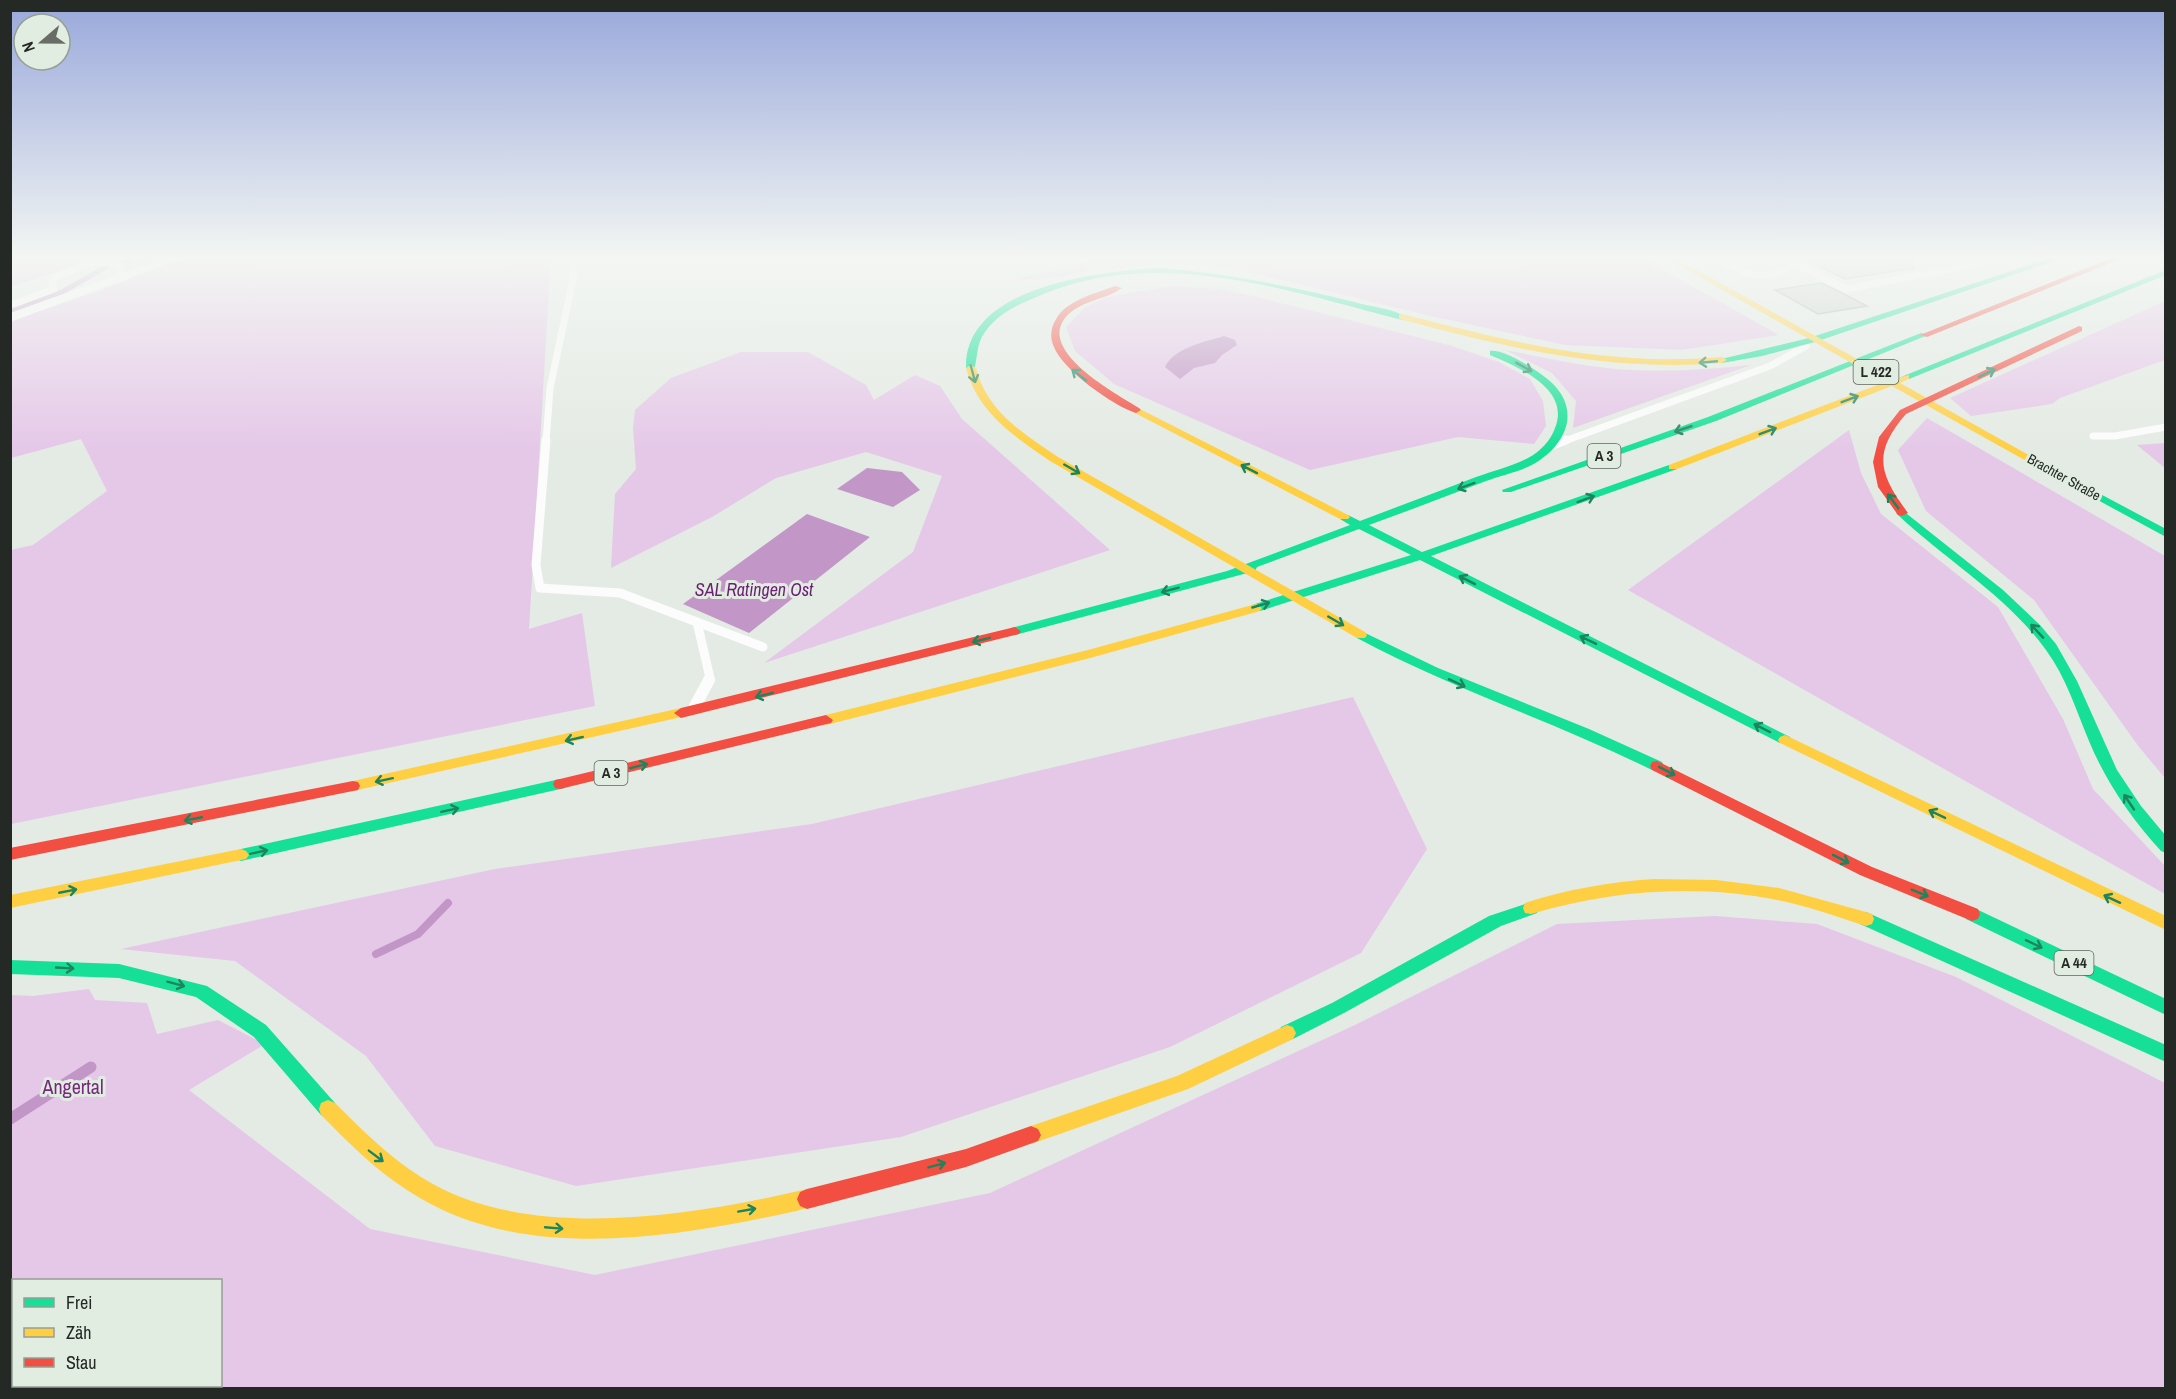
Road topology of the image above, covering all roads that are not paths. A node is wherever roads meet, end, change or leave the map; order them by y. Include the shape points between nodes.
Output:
1 (564, 321) edge
2 (989, 321) edge
3 (1058, 321) edge
4 (1380, 321) edge
5 (1419, 321) edge
6 (1785, 321) edge
7 (1872, 321) edge
8 (1959, 321) edge
9 (2045, 321) edge
10 (2092, 323) dead end
11 (1820, 339) junction
12 (2166, 427) edge
13 (2093, 436) dead end
14 (1546, 447) junction
15 (1496, 494) dead end
16 (1410, 521) dead end
17 (2166, 534) edge
18 (1226, 575) junction
19 (697, 622) junction
20 (763, 647) dead end
21 (1385, 649) junction
22 (692, 712) junction
23 (1574, 744) dead end
24 (2166, 847) edge
25 (10, 854) edge
26 (10, 902) edge
27 (2166, 924) edge
28 (1968, 950) dead end
29 (10, 967) edge
30 (2166, 1008) edge
31 (2166, 1054) edge

1 - 19 lane via 550,388 536,565 540,588 620,594
2 -> 21 main road via 975,339 970,359 973,381 989,406 1023,438
27 -> 3 main road via 1519,607 1189,438 1069,367 1054,344
4 -> 14 main road via 1458,341 1516,362 1542,377 1555,389 1564,415 1556,438
11 -> 5 main road via 1761,355 1656,363 1590,358
6 - 17 main road, Brachter Straße / L 422
7 - 11 main road
8 -> 15 main road, A 3 via 1712,419
26 -> 9 main road, A 3 via 539,791 1029,670 1346,580 1531,520
24 -> 10 main road via 2119,787 2071,678 2052,647 2020,613 1899,509 1884,488 1876,464 1878,443 1903,412
11 - 14 lane via 1770,366
12 - 13 lane
14 -> 18 main road via 1524,464
16 - 18 main road
18 -> 22 main road via 1036,627
19 - 20 lane
19 - 22 lane via 710,678
21 - 23 main road via 1447,691
21 -> 30 main road, A 44 via 1466,687 1615,744 1866,871 1982,918
22 -> 25 main road via 484,759
28 - 31 main road
29 -> 31 main road via 119,971 201,991 260,1031 367,1150 434,1196 472,1211 550,1228 606,1230 669,1224 804,1200 966,1158 1182,1083 1338,1008 1495,921 1560,898 1624,886 1692,884 1780,894 1872,921

